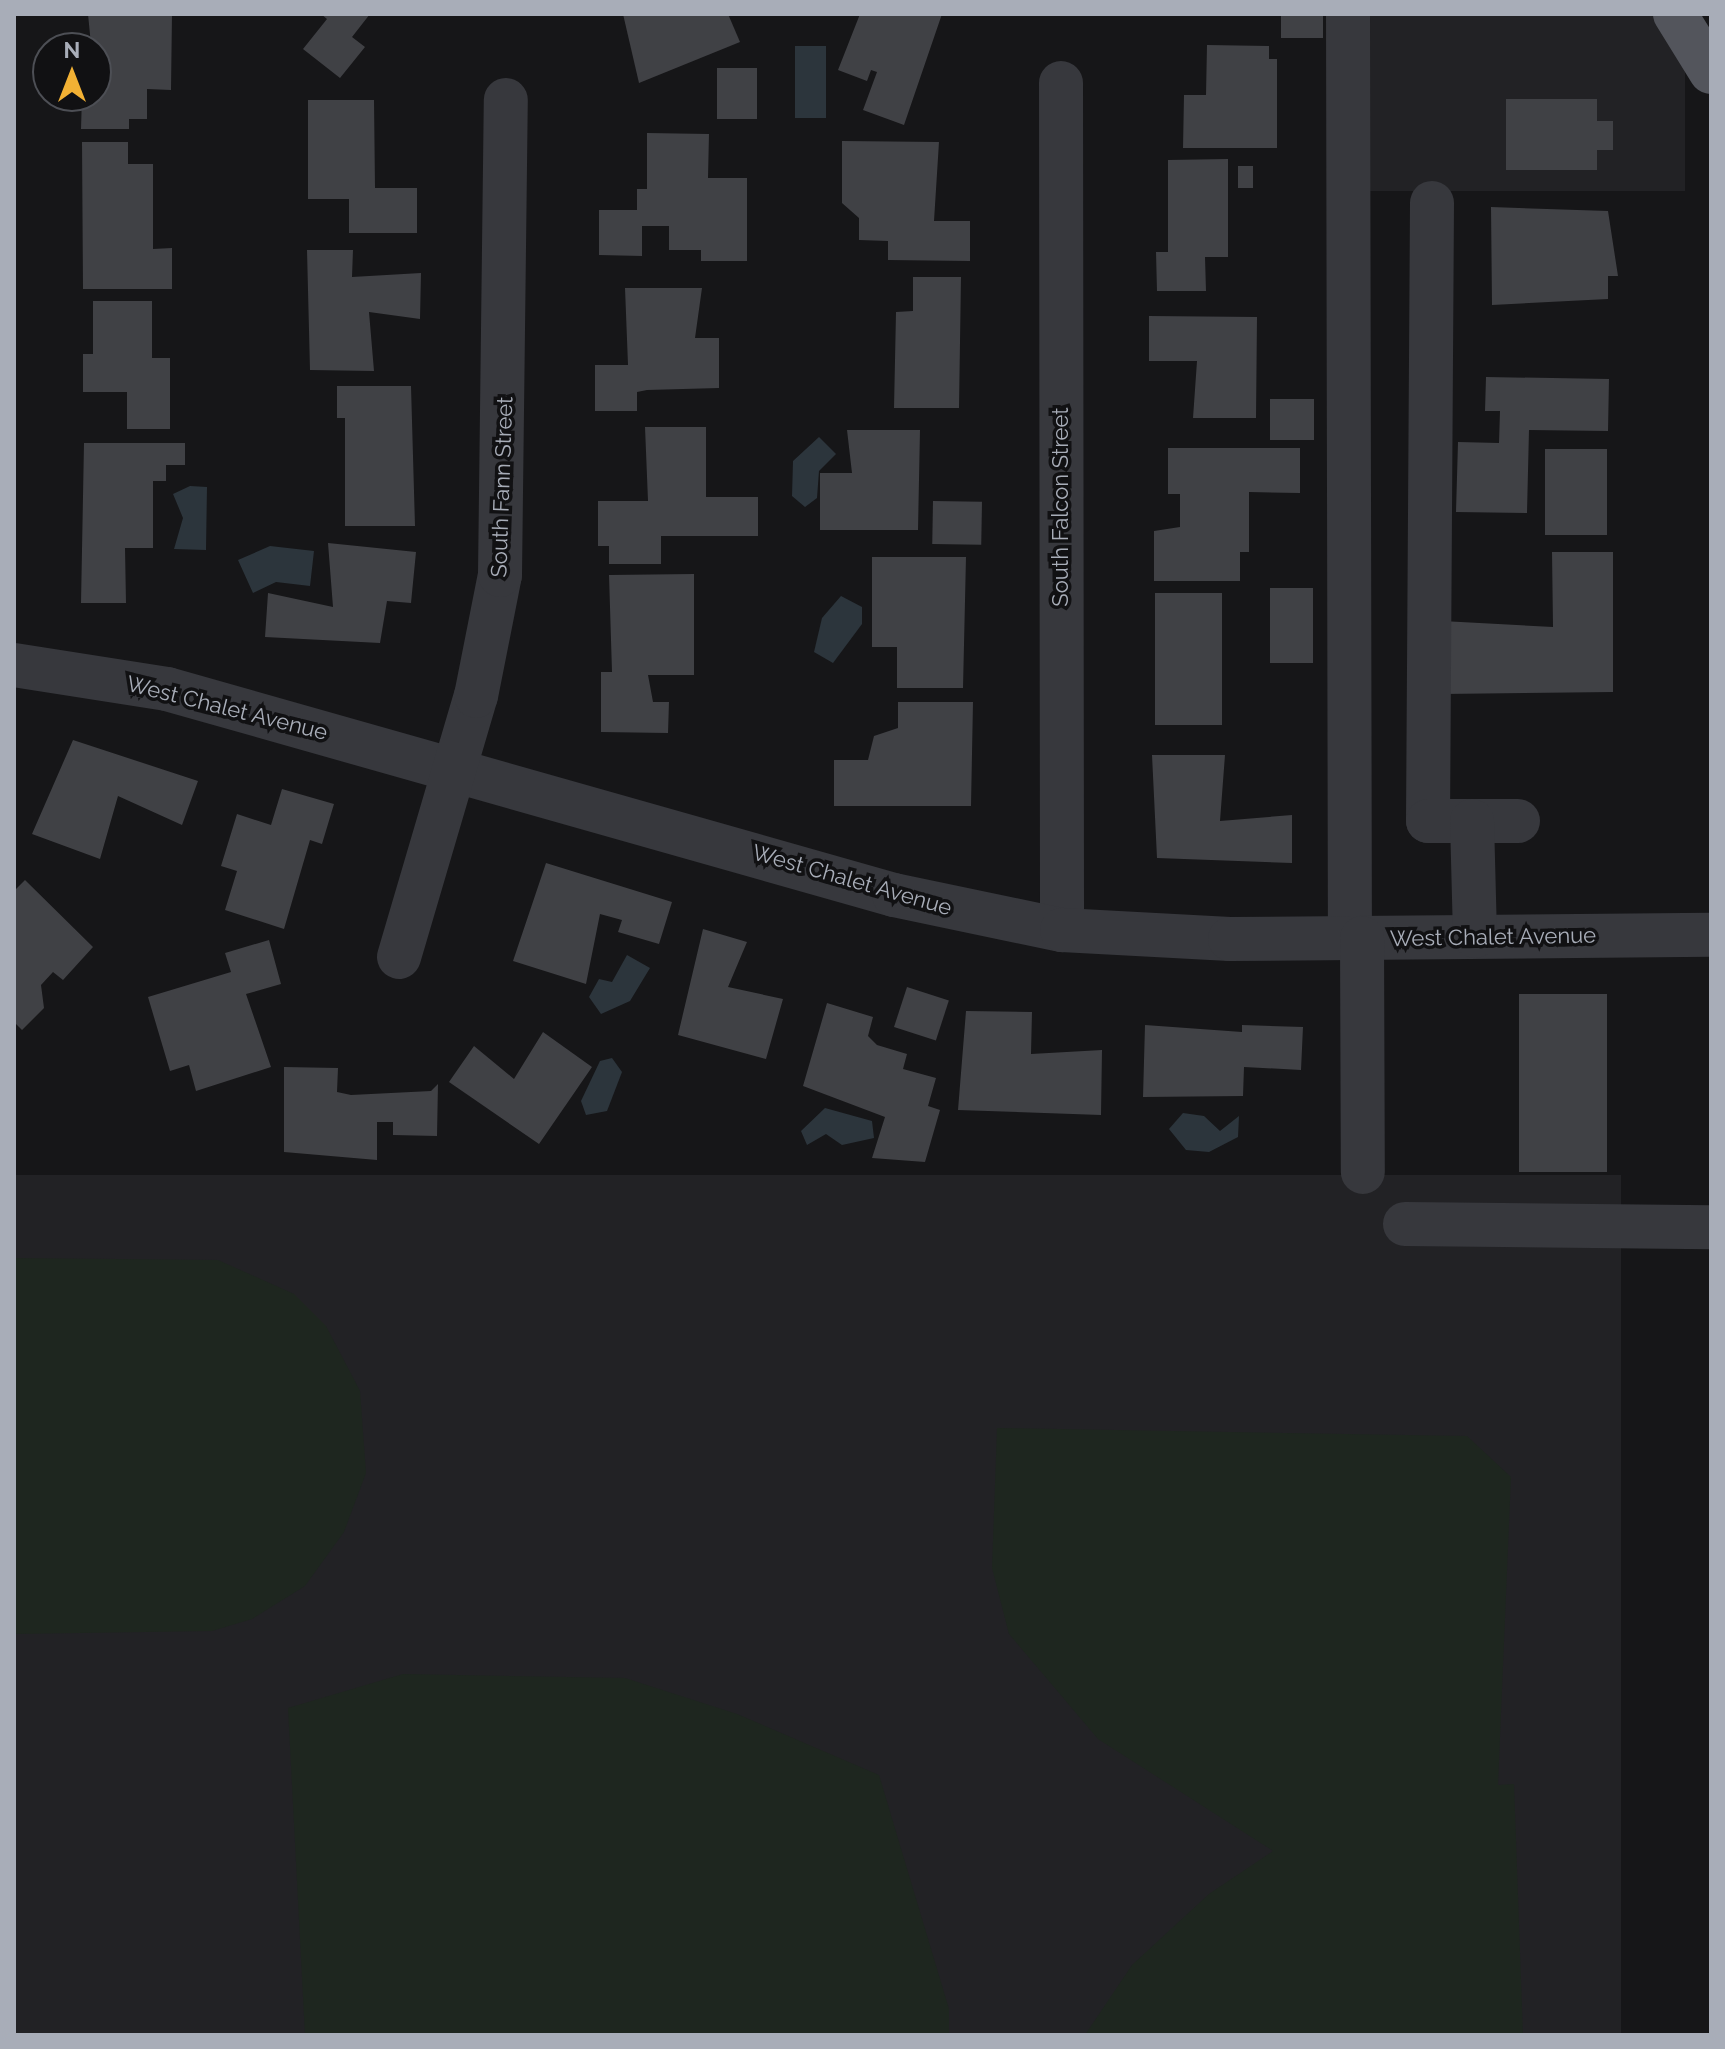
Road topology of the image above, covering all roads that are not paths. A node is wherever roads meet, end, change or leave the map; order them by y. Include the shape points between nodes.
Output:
1 (1348, 14) edge
2 (1675, 14) edge
3 (1711, 72) edge
4 (1061, 83) dead end
5 (506, 100) dead end
6 (1432, 203) dead end
7 (14, 665) edge
8 (455, 770) junction
9 (1472, 821) junction
10 (1518, 821) dead end
11 (1062, 930) junction
12 (1711, 935) edge
13 (1475, 936) junction
14 (1356, 938) junction
15 (399, 957) dead end
16 (1363, 1172) dead end
17 (1405, 1224) dead end
18 (1711, 1227) edge

1 - 14 street
2 - 3 main road
4 - 11 street, South Falcon Street
5 - 8 street, South Fann Street via 504,539 489,642
6 - 9 street via 1428,821
7 - 8 street, West Chalet Avenue via 167,689
8 - 11 street, West Chalet Avenue via 894,895
8 - 15 street, South Fann Street
9 - 10 street
9 - 13 street
11 - 14 street, West Chalet Avenue
12 - 13 street, West Chalet Avenue
13 - 14 street, West Chalet Avenue
14 - 16 street
17 - 18 street

